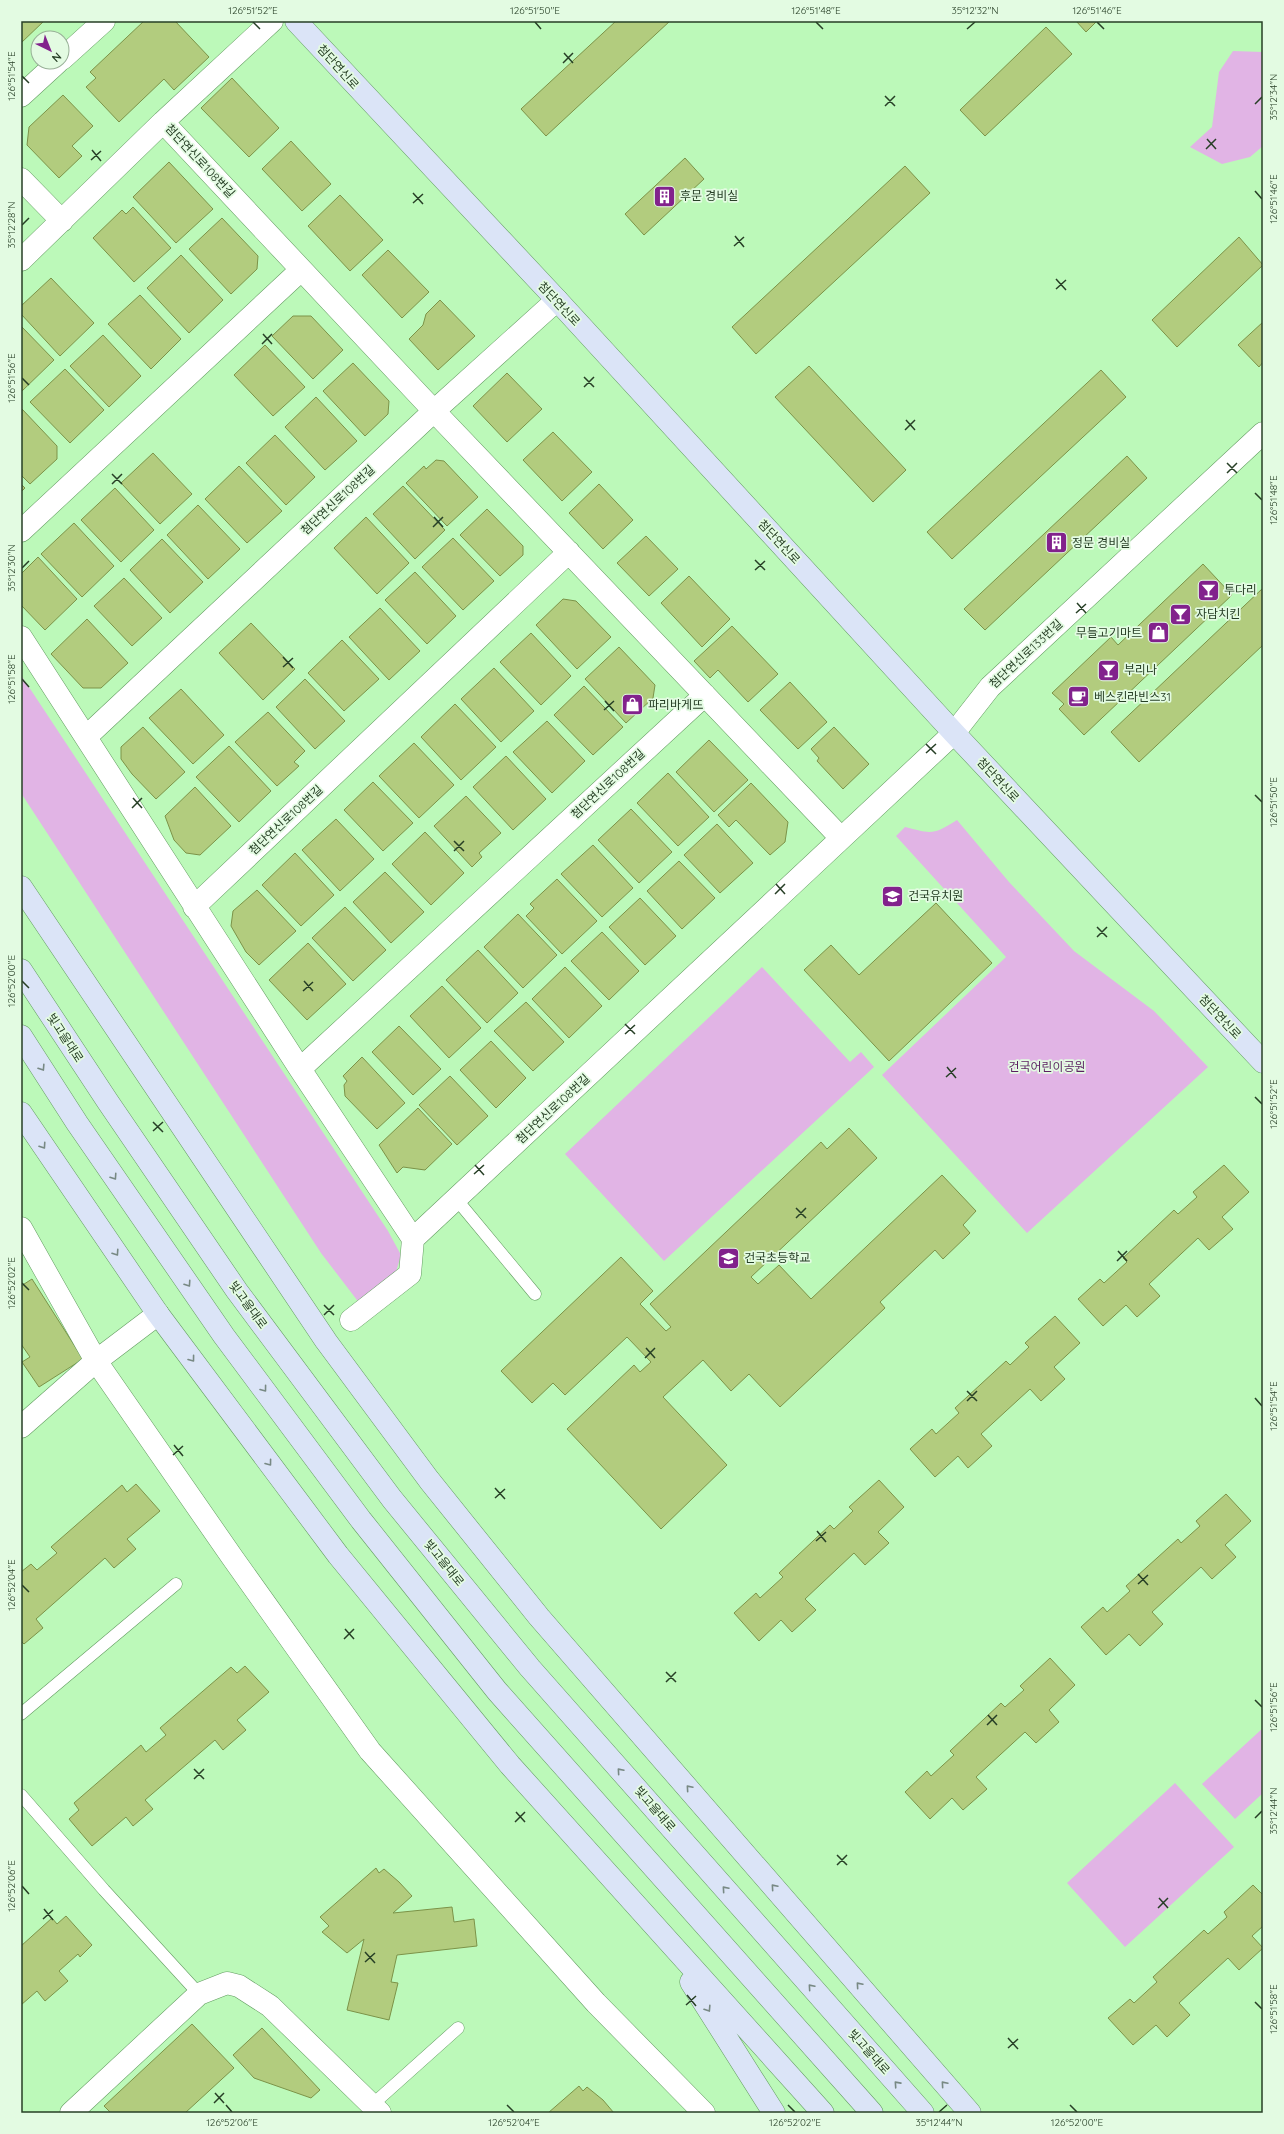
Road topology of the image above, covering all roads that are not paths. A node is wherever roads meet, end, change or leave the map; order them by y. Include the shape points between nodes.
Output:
1 (104, 21) edge
2 (272, 21) edge
3 (296, 21) edge
4 (70, 52) edge
5 (49, 70) edge
6 (21, 96) edge
7 (162, 122) junction
8 (21, 179) edge
9 (62, 221) junction
10 (21, 260) edge
11 (301, 270) junction
12 (557, 300) junction
13 (434, 411) junction
14 (1263, 433) edge
15 (21, 531) edge
16 (569, 552) junction
17 (21, 637) edge
18 (705, 695) junction
19 (954, 733) junction
20 (86, 737) junction
21 (841, 838) junction
22 (21, 887) edge
23 (194, 907) junction
24 (21, 970) edge
25 (21, 1036) edge
26 (1263, 1062) edge
27 (300, 1069) junction
28 (21, 1113) edge
29 (457, 1200) junction
30 (21, 1228) edge
31 (414, 1239) junction
32 (535, 1294) dead end
33 (158, 1314) junction
34 (351, 1320) dead end
35 (96, 1361) junction
36 (21, 1428) edge
37 (176, 1584) dead end
38 (21, 1714) edge
39 (21, 1795) edge
40 (657, 1929) junction
41 (199, 1994) junction
42 (458, 2028) dead end
43 (376, 2109) edge
44 (71, 2113) edge
45 (704, 2113) edge
46 (774, 2113) edge
47 (823, 2113) edge
48 (872, 2113) edge
49 (923, 2113) edge
50 (970, 2113) edge

1 - 4 street
2 - 7 street
3 - 12 main road, 첨단연신로
5 - 6 street
7 - 9 street, 첨단연신로108번길
7 - 11 street, 첨단연신로108번길
8 - 9 street
9 - 10 street, 첨단연신로108번길
11 - 13 street, 첨단연신로108번길
11 - 15 street
12 - 13 street, 첨단연신로108번길
12 - 19 main road, 첨단연신로
13 - 16 street, 첨단연신로108번길
13 - 20 street, 첨단연신로108번길
14 - 19 street, 첨단연신로133번길 via 990,687
16 - 18 street, 첨단연신로108번길
16 - 23 street, 첨단연신로108번길
17 - 20 street
18 - 21 street, 첨단연신로108번길
18 - 27 street, 첨단연신로108번길
19 - 21 street, 첨단연신로108번길
19 - 26 main road, 첨단연신로
20 - 23 street
21 - 29 street, 첨단연신로108번길
50 -> 22 main road via 539,1617 429,1480 326,1342
23 - 27 street
49 -> 24 main road, 빛고을대로 via 530,1668 392,1499 237,1291
25 -> 48 main road via 224,1336 371,1532 497,1691
27 - 31 street
28 -> 33 main road
29 - 31 street, 첨단연신로108번길
29 - 32 lane
30 - 35 street
31 - 34 street via 410,1274
33 - 35 street
33 -> 40 main road via 338,1555 510,1765
35 - 36 street
35 - 45 street via 370,1751 596,2003
37 - 38 lane
39 - 41 lane
40 -> 46 main road
40 - 47 main road
41 - 43 street via 227,1983 247,1990 286,2020
41 - 44 street
42 - 43 lane

